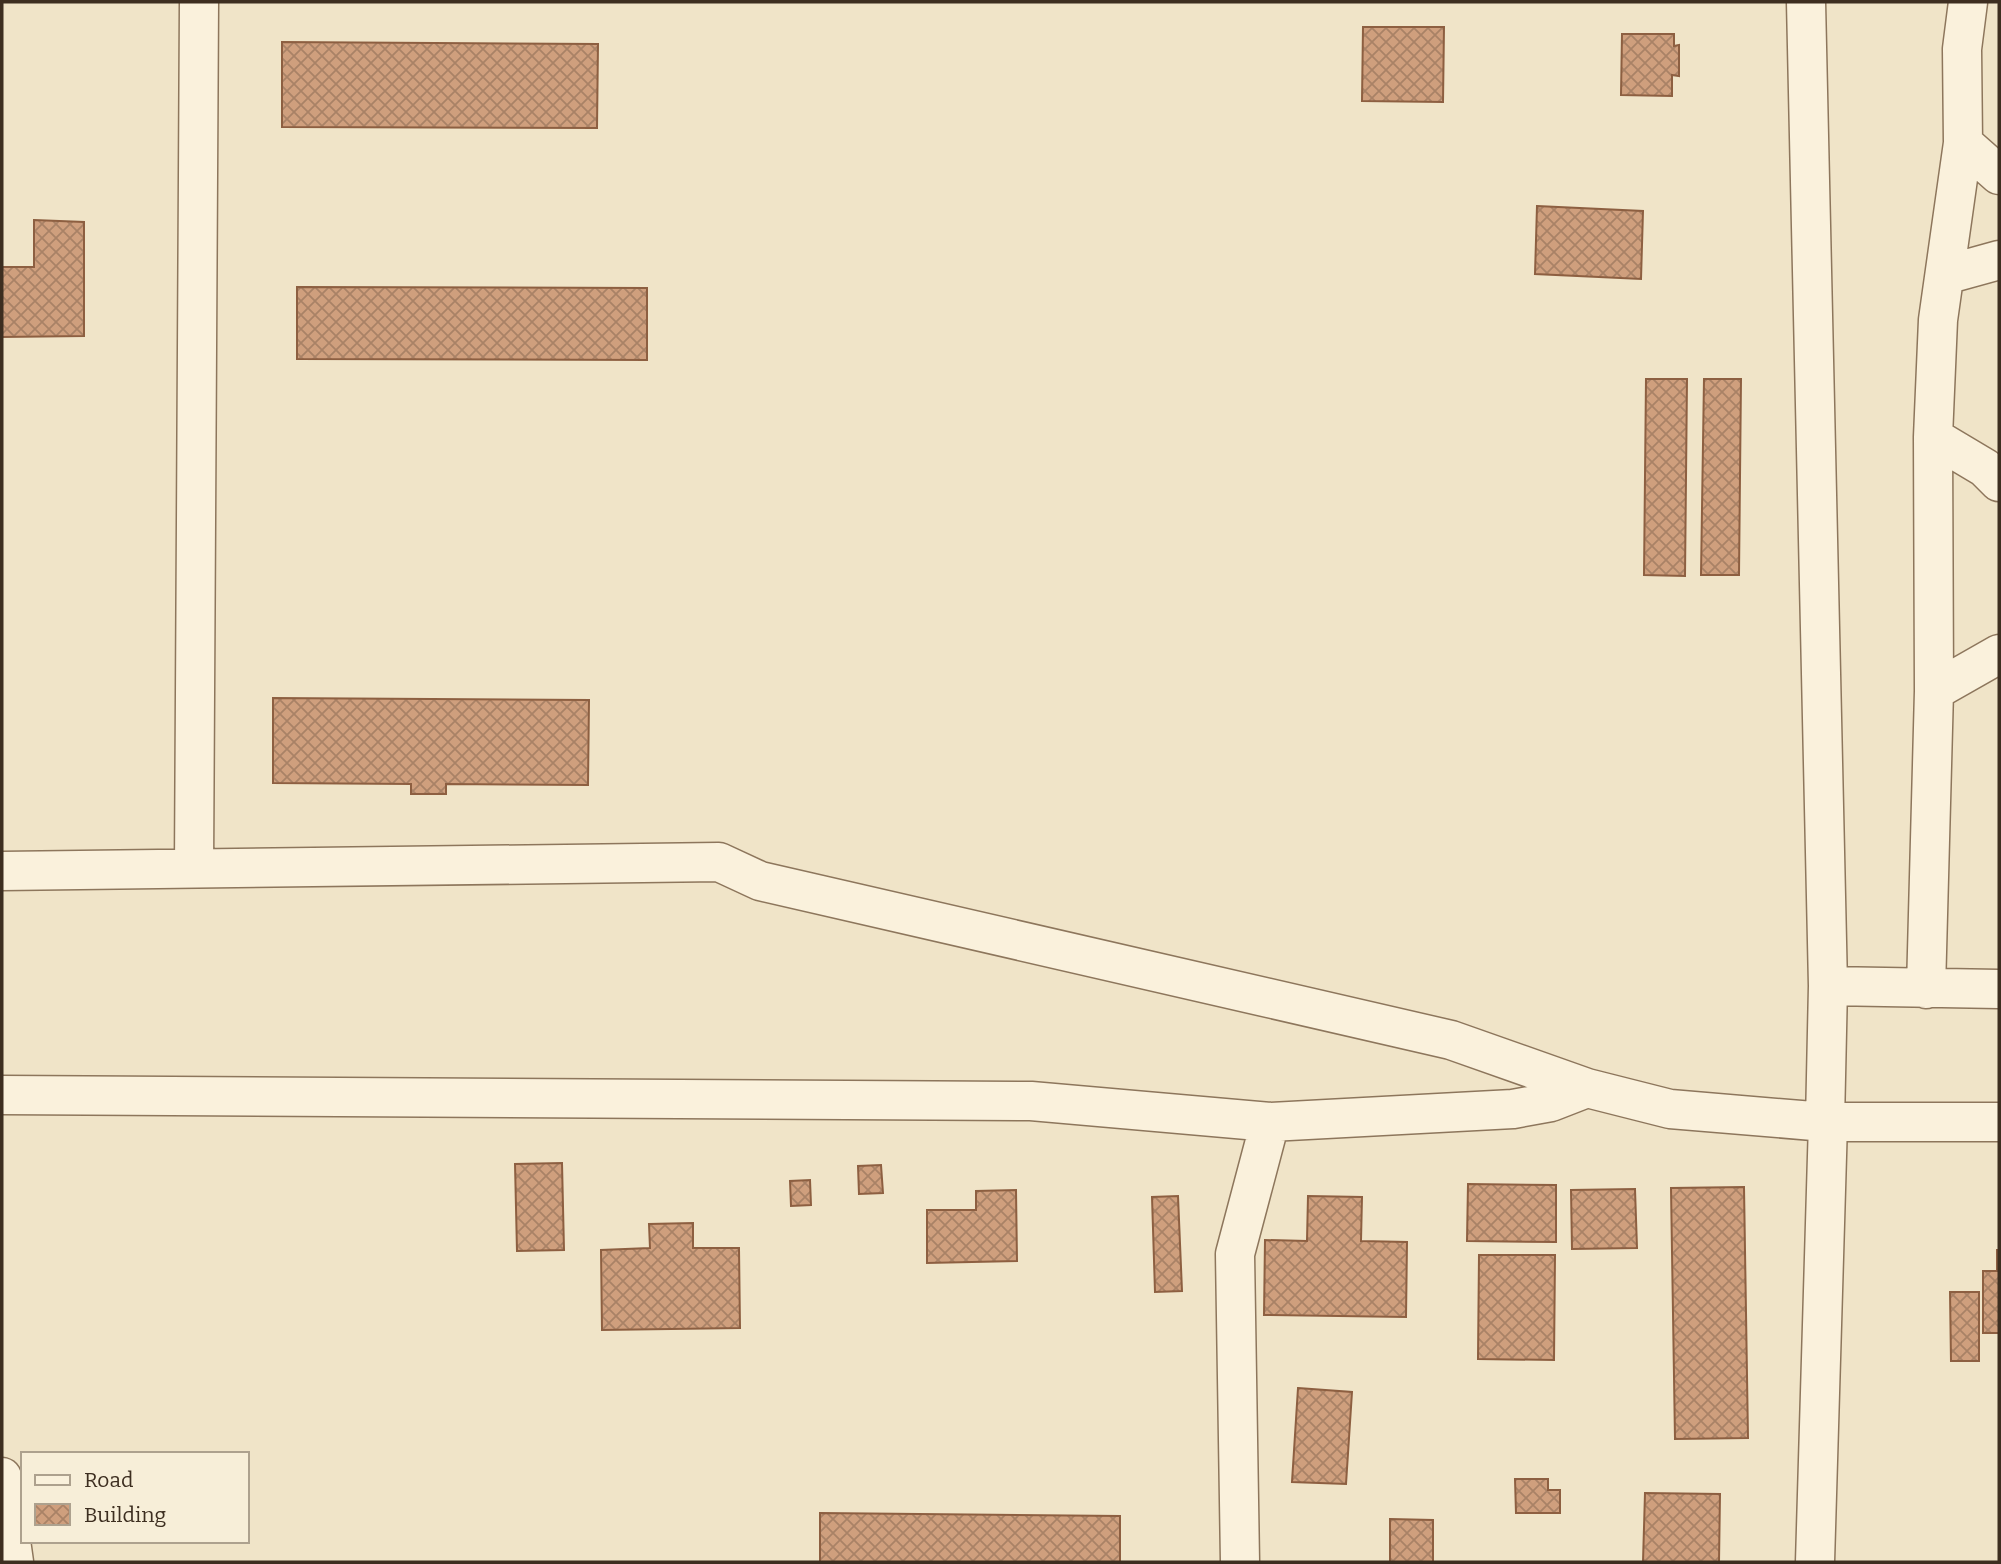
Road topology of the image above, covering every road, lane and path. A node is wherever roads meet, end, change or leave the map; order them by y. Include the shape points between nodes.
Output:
1 (199, 2) edge
2 (1806, 2) edge
3 (1968, 2) edge
4 (1964, 143) junction
5 (1999, 175) edge
6 (1999, 260) edge
7 (1945, 275) junction
8 (1933, 437) junction
9 (1999, 482) edge
10 (1999, 654) edge
11 (1934, 691) junction
12 (194, 867) junction
13 (2, 871) edge
14 (1828, 986) junction
15 (1926, 989) junction
16 (1999, 989) edge
17 (1587, 1088) junction
18 (2, 1096) edge
19 (1270, 1122) junction
20 (1827, 1122) junction
21 (1999, 1122) edge
22 (2, 1477) edge
23 (14, 1562) edge
24 (1240, 1562) edge
25 (1815, 1562) edge

1 - 12 street
2 - 14 street
3 - 4 street via 1962,49
4 - 5 street
4 - 7 street
6 - 7 street
7 - 8 street via 1938,320
8 - 9 street via 1985,468
8 - 11 street
10 - 11 street
11 - 15 street
12 - 13 street
12 - 17 street via 719,862 760,881 1451,1040
14 - 15 street
14 - 20 street
15 - 16 street
17 - 19 street via 1551,1102 1513,1109
17 - 20 street via 1670,1110
18 - 19 street via 1031,1101
19 - 24 street via 1235,1254
20 - 21 street
20 - 25 street
22 - 23 street

